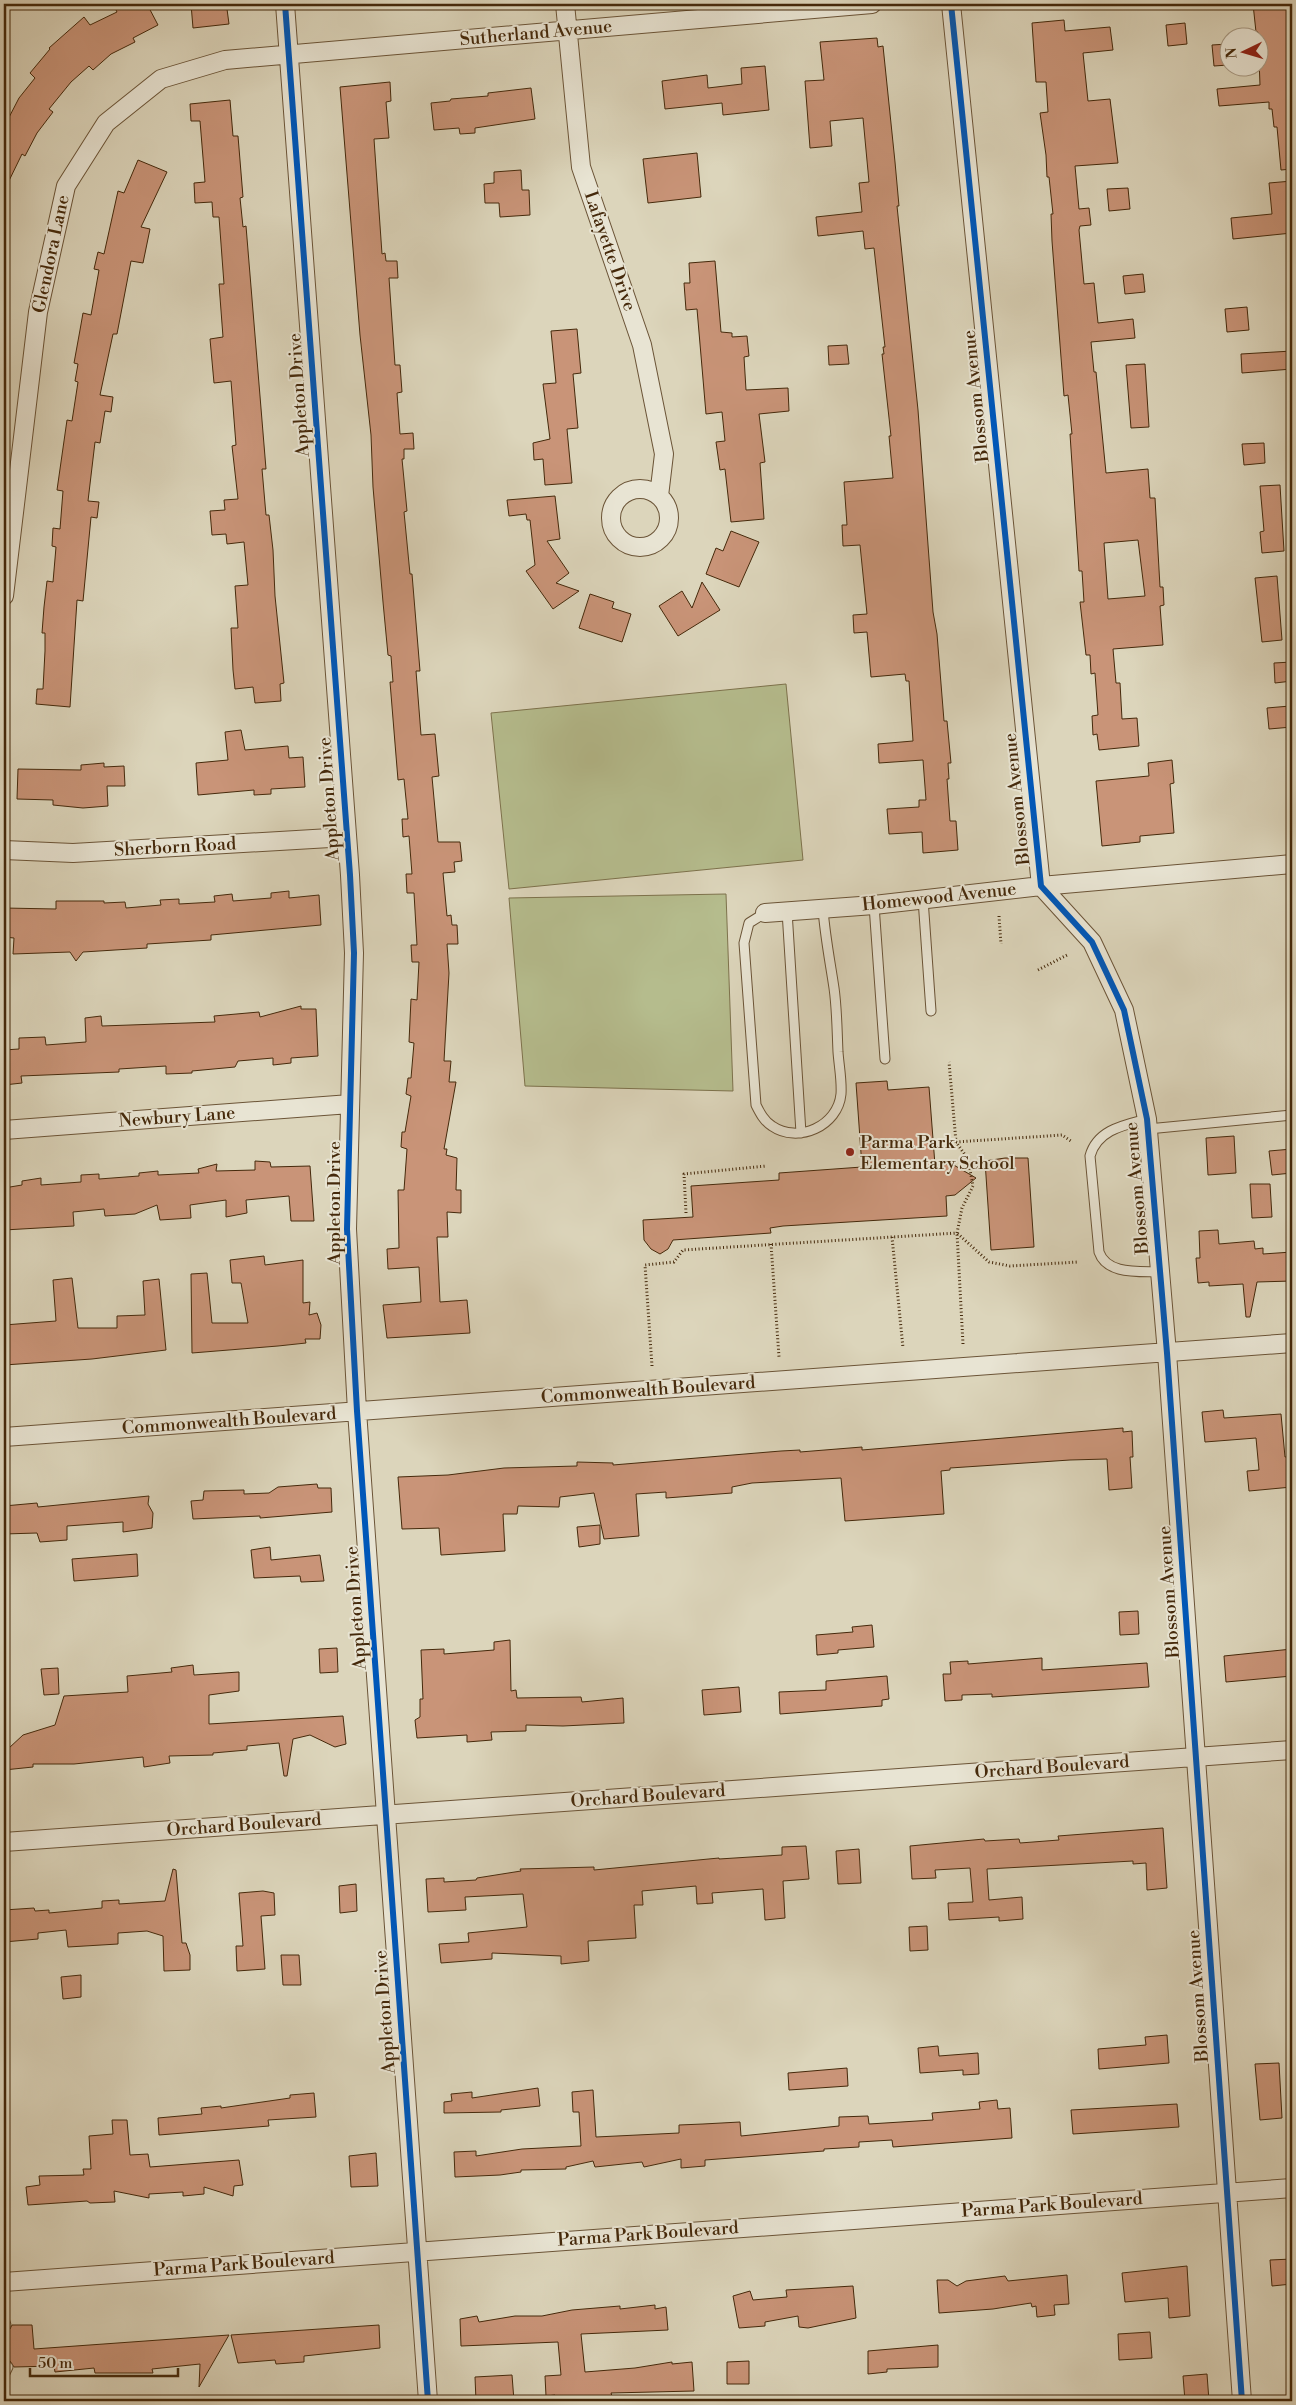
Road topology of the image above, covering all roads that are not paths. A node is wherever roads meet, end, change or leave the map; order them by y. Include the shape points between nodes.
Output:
1 (285, 4) edge
2 (565, 4) edge
3 (872, 4) edge
4 (951, 4) edge
5 (568, 30) junction
6 (289, 55) junction
7 (659, 496) dead end
8 (4, 596) edge
9 (347, 837) junction
10 (4, 850) edge
11 (1292, 864) edge
12 (1041, 886) junction
13 (923, 899) junction
14 (874, 905) junction
15 (823, 909) junction
16 (786, 911) junction
17 (765, 913) joint
18 (931, 1011) dead end
19 (885, 1059) dead end
20 (350, 1104) junction
21 (1292, 1115) edge
22 (1147, 1124) junction
23 (4, 1130) edge
24 (801, 1133) junction
25 (1160, 1272) junction
26 (1292, 1343) edge
27 (1167, 1353) junction
28 (357, 1411) junction
29 (4, 1437) edge
30 (1292, 1750) edge
31 (1196, 1757) junction
32 (386, 1814) junction
33 (4, 1842) edge
34 (1292, 2188) edge
35 (1228, 2193) junction
36 (417, 2251) junction
37 (4, 2282) edge
38 (428, 2401) edge
39 (1242, 2401) edge

1 - 6 street, Appleton Drive
2 - 5 street, Lafayette Drive
3 - 5 street, Sutherland Avenue
4 - 12 street, Blossom Avenue
5 - 6 street, Sutherland Avenue
5 - 7 street, Lafayette Drive via 581,167 642,345 664,454
6 - 8 street, Glendora Lane via 225,60 161,79 106,123 66,186 38,312
6 - 9 street, Appleton Drive
9 - 10 street, Sherborn Road via 73,853
9 - 20 street, Appleton Drive via 354,953
11 - 12 street, Homewood Avenue
12 - 13 street, Homewood Avenue
12 - 22 street, Blossom Avenue via 1092,942 1124,1010
13 - 14 street, Homewood Avenue
13 - 18 lane
14 - 15 street, Homewood Avenue
14 - 19 lane
15 - 16 street, Homewood Avenue
15 - 24 lane via 834,989 841,1094 836,1112 813,1131
16 - 17 street, Homewood Avenue
16 - 24 lane
17 - 24 lane via 749,924 744,944 756,1106 772,1126
20 - 23 street, Newbury Lane
20 - 28 street, Appleton Drive via 347,1229
21 - 22 lane
22 - 25 street, Blossom Avenue
22 - 25 lane via 1118,1127 1107,1132 1093,1144 1090,1156 1102,1261 1111,1267
25 - 27 street, Blossom Avenue
26 - 27 street, Commonwealth Boulevard
27 - 28 street, Commonwealth Boulevard
27 - 31 street, Blossom Avenue
28 - 29 street, Commonwealth Boulevard
28 - 32 street, Appleton Drive
30 - 31 street, Orchard Boulevard
31 - 32 street, Orchard Boulevard
31 - 35 street, Blossom Avenue
32 - 33 street, Orchard Boulevard
32 - 36 street, Appleton Drive
34 - 35 street, Parma Park Boulevard
35 - 36 street, Parma Park Boulevard
35 - 39 street, Blossom Avenue
36 - 37 street, Parma Park Boulevard
36 - 38 street, Appleton Drive

